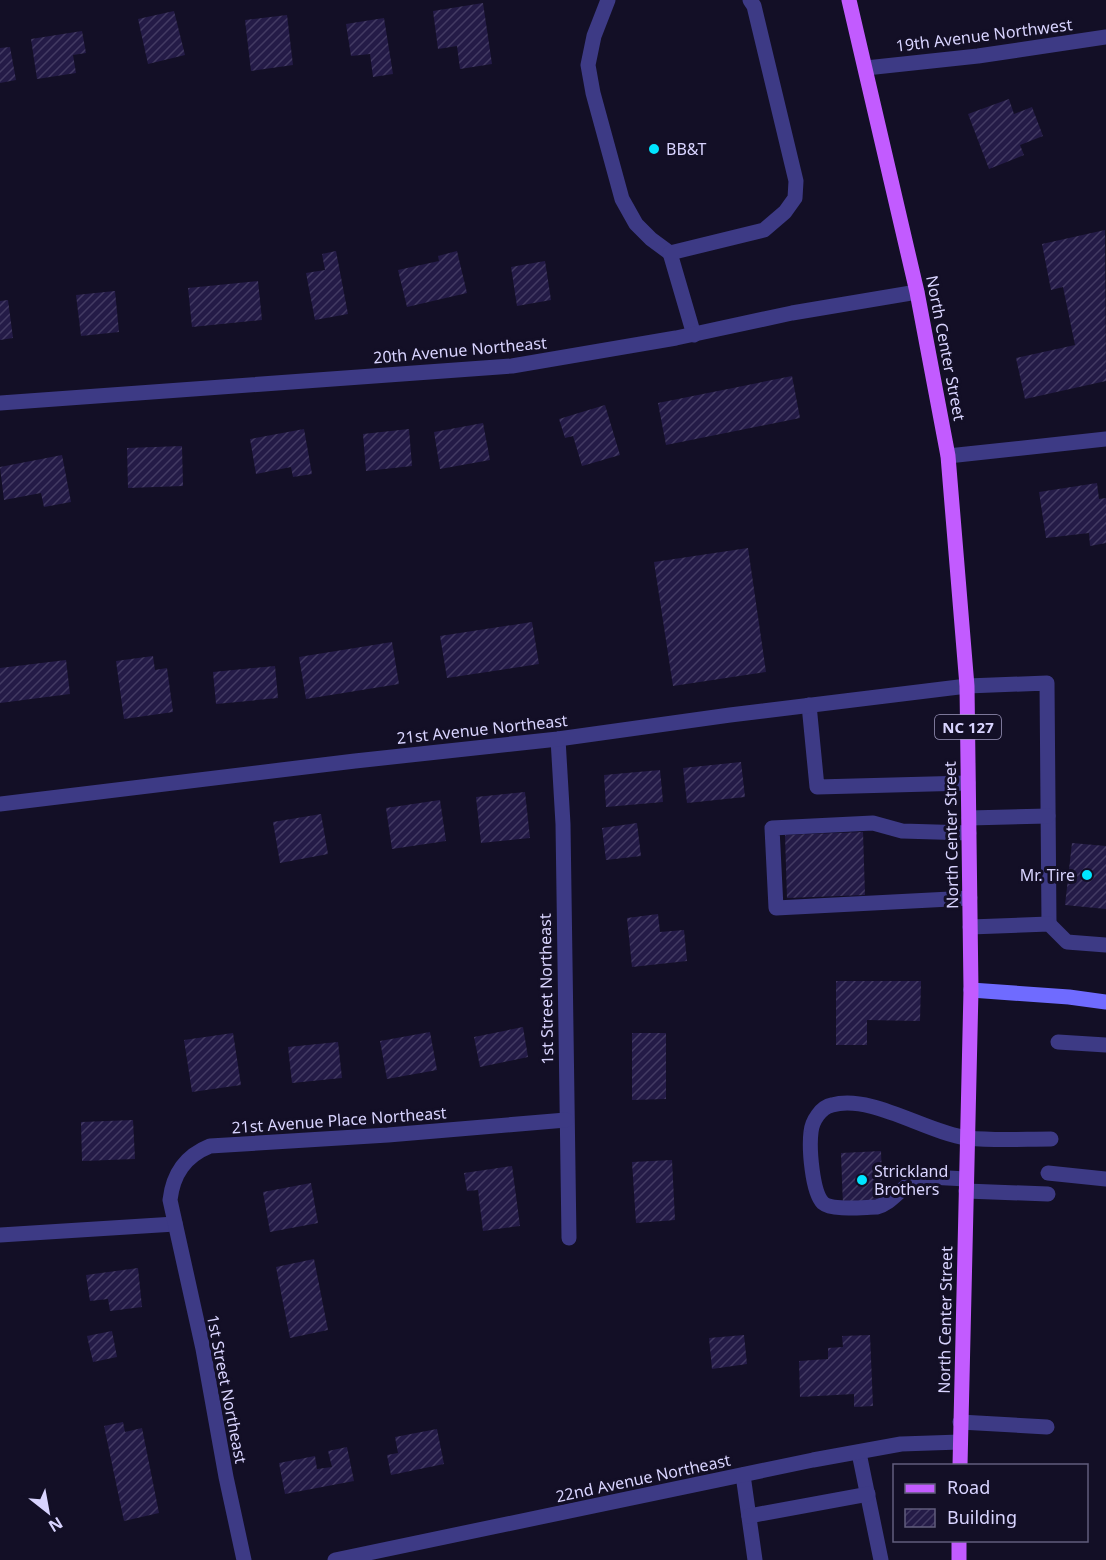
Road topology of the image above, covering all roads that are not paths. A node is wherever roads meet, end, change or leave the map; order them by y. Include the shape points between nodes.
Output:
1 (608, 0) edge
2 (750, 0) edge
3 (849, 0) edge
4 (1106, 37) edge
5 (866, 68) junction
6 (670, 253) junction
7 (917, 292) junction
8 (694, 334) junction
9 (0, 403) edge
10 (1106, 439) edge
11 (948, 456) junction
12 (967, 686) junction
13 (809, 705) junction
14 (558, 739) junction
15 (968, 783) junction
16 (0, 804) edge
17 (1048, 816) junction
18 (969, 825) junction
19 (970, 898) junction
20 (1049, 924) junction
21 (970, 927) junction
22 (1106, 945) edge
23 (971, 990) junction
24 (1106, 1002) edge
25 (1058, 1041) dead end
26 (1106, 1045) edge
27 (566, 1120) junction
28 (967, 1138) junction
29 (1051, 1139) dead end
30 (1048, 1173) dead end
31 (1106, 1179) edge
32 (966, 1185) junction
33 (1048, 1194) dead end
34 (175, 1224) junction
35 (0, 1234) edge
36 (569, 1238) dead end
37 (960, 1422) junction
38 (1047, 1427) dead end
39 (960, 1442) junction
40 (859, 1454) junction
41 (960, 1464) edge
42 (743, 1475) junction
43 (868, 1494) junction
44 (749, 1516) junction
45 (959, 1542) edge
46 (244, 1560) edge
47 (335, 1560) edge
48 (756, 1560) edge
49 (881, 1560) edge
50 (959, 1560) edge

1 - 6 street via 588,65 593,93 622,199 636,224
2 - 6 street via 796,181 795,198 764,230
3 - 5 main road, North Center Street / NC 127
4 - 5 street, 19th Avenue Northwest
5 - 7 main road, North Center Street / NC 127
6 - 8 street
7 - 8 street, 20th Avenue Northeast
7 - 11 main road, North Center Street / NC 127
8 - 9 street, 20th Avenue Northeast via 512,366
10 - 11 street
11 - 12 main road, North Center Street / NC 127
12 - 13 street, 21st Avenue Northeast
12 - 15 main road, North Center Street / NC 127
12 - 17 street, 21st Avenue Northeast via 1047,683
13 - 14 street, 21st Avenue Northeast
13 - 15 street via 816,787
14 - 16 street, 21st Avenue Northeast
14 - 27 street, 1st Street Northeast
15 - 18 main road, North Center Street / NC 127
17 - 18 street
17 - 20 street
18 - 19 main road, North Center Street / NC 127
18 - 19 street via 902,831 873,823 772,828 776,908
19 - 21 main road, North Center Street / NC 127
20 - 21 street
20 - 22 street via 1067,942
21 - 23 main road, North Center Street / NC 127
23 - 24 street
23 - 28 main road, North Center Street / NC 127
25 - 26 street
27 - 34 street, 21st Avenue Place Northeast via 210,1146 181,1166 172,1185 170,1200
27 - 36 street, 1st Street Northeast
28 - 29 street
28 - 32 main road, North Center Street / NC 127
28 - 32 street via 863,1103 829,1105 817,1115 811,1130 813,1174 817,1194 824,1204 877,1207 920,1179
30 - 31 street
32 - 33 street
32 - 37 main road, North Center Street / NC 127
34 - 35 street
34 - 46 street, 1st Street Northeast
37 - 38 street
37 - 39 main road, North Center Street / NC 127
39 - 40 street, 22nd Avenue Northeast via 901,1444
39 - 41 main road, North Center Street / NC 127
40 - 42 street, 22nd Avenue Northeast
40 - 43 street
42 - 44 street
42 - 47 street, 22nd Avenue Northeast
43 - 44 street
43 - 49 street
44 - 48 street
45 - 50 main road

